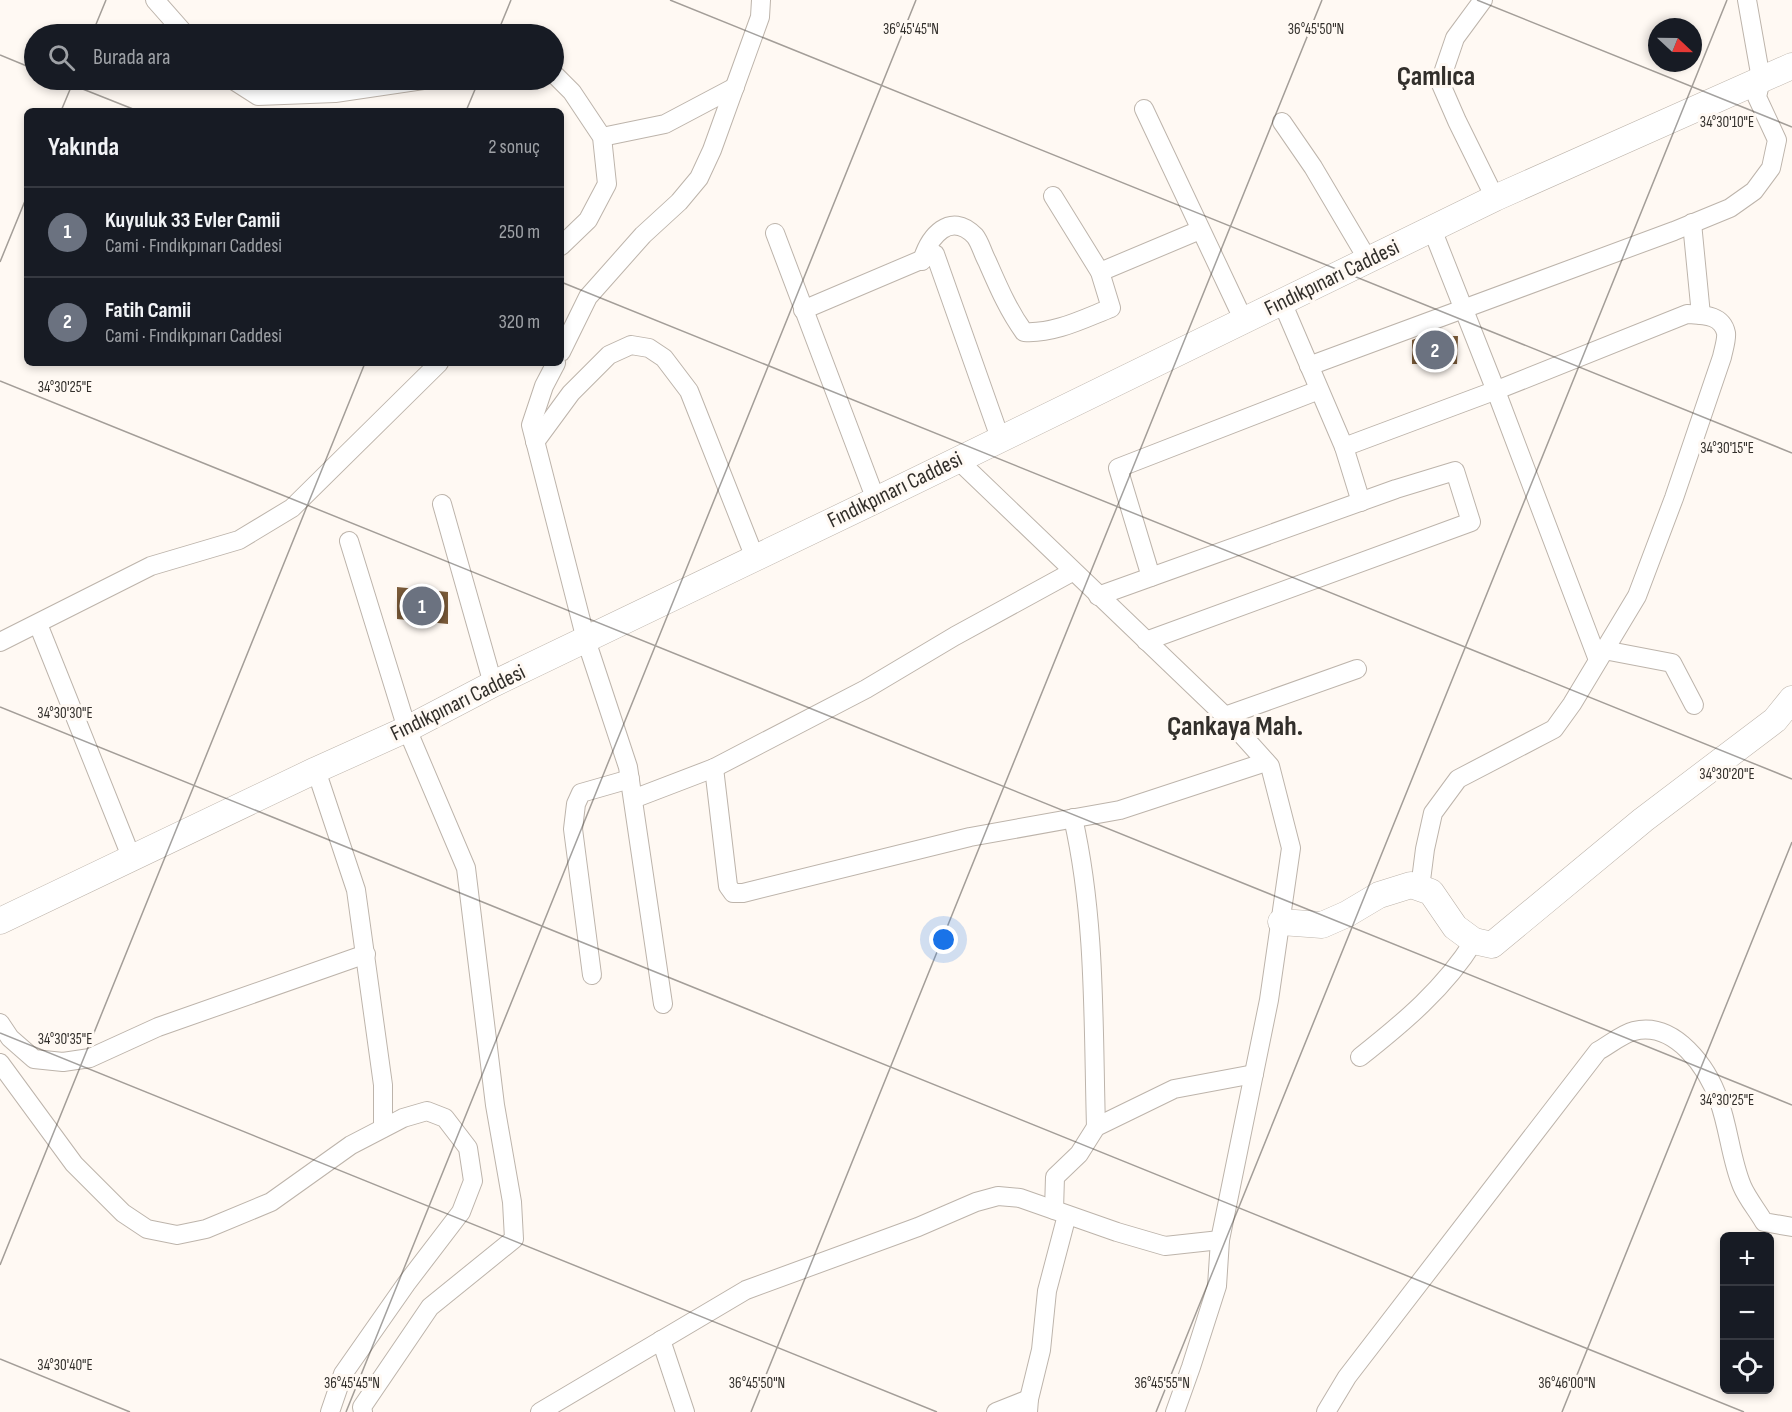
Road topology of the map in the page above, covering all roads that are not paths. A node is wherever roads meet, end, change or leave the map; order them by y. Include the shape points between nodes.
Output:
1 (155, 0) edge
2 (761, 0) edge
3 (1483, 0) edge
4 (1747, 0) edge
5 (177, 24) edge
6 (1792, 66) edge
7 (1761, 79) junction
8 (564, 84) edge
9 (735, 87) junction
10 (249, 90) edge
11 (355, 90) edge
12 (1144, 109) dead end
13 (1282, 122) dead end
14 (602, 137) junction
15 (1053, 196) dead end
16 (1495, 198) junction
17 (1692, 223) junction
18 (1432, 229) junction
19 (1200, 230) junction
20 (775, 233) dead end
21 (564, 243) edge
22 (1368, 260) junction
23 (922, 261) junction
24 (1100, 272) junction
25 (1282, 302) junction
26 (1464, 308) junction
27 (803, 310) junction
28 (1701, 315) junction
29 (1244, 321) junction
30 (564, 346) edge
31 (436, 366) edge
32 (554, 366) edge
33 (1309, 366) junction
34 (1319, 390) junction
35 (1496, 391) junction
36 (1000, 438) junction
37 (535, 442) junction
38 (1344, 447) junction
39 (957, 460) junction
40 (876, 500) junction
41 (1360, 502) junction
42 (442, 504) dead end
43 (349, 541) dead end
44 (755, 558) junction
45 (1072, 572) junction
46 (1151, 578) junction
47 (1098, 596) junction
48 (38, 624) junction
49 (586, 640) junction
50 (1146, 641) junction
51 (0, 642) edge
52 (1601, 655) junction
53 (1357, 669) dead end
54 (493, 684) junction
55 (1792, 699) edge
56 (1694, 705) dead end
57 (1225, 716) junction
58 (407, 729) junction
59 (1266, 762) junction
60 (714, 768) junction
61 (316, 770) junction
62 (630, 779) junction
63 (633, 799) junction
64 (1073, 818) junction
65 (132, 859) junction
66 (1420, 888) junction
67 (0, 921) edge
68 (1281, 922) junction
69 (1474, 941) junction
70 (366, 954) junction
71 (592, 975) dead end
72 (663, 1004) dead end
73 (0, 1023) edge
74 (1360, 1057) dead end
75 (0, 1063) edge
76 (1254, 1074) junction
77 (1096, 1127) junction
78 (383, 1128) junction
79 (1061, 1212) junction
80 (1792, 1227) edge
81 (1220, 1240) junction
82 (661, 1340) junction
83 (1028, 1406) edge
84 (330, 1412) edge
85 (363, 1412) edge
86 (540, 1412) edge
87 (686, 1412) edge
88 (996, 1412) edge
89 (1175, 1412) edge
90 (1326, 1412) edge

1 - 5 street
2 - 9 street via 760,17
3 - 16 street via 1455,38 1440,82
4 - 7 street
6 - 7 main road, Fındıkpınarı Caddesi
7 - 16 main road, Fındıkpınarı Caddesi
7 - 17 street via 1757,97 1777,140 1771,168 1754,191 1730,207
8 - 14 street
9 - 14 street via 665,124
9 - 30 street via 699,178 588,297
10 - 11 street via 258,96
12 - 19 street
13 - 22 street
14 - 21 street via 607,184 588,220
15 - 24 street
16 - 18 main road, Fındıkpınarı Caddesi
17 - 26 street
17 - 28 street
18 - 22 main road, Fındıkpınarı Caddesi
18 - 26 street
19 - 24 street
19 - 29 street
20 - 27 street
22 - 25 main road, Fındıkpınarı Caddesi
23 - 24 street via 926,246 940,229 964,229 975,237 1024,332 1064,326 1111,308
23 - 27 street
23 - 36 street via 935,254
25 - 29 main road, Fındıkpınarı Caddesi
25 - 33 street
26 - 33 street
26 - 35 street
27 - 40 street
28 - 35 street via 1687,314
28 - 52 street via 1718,320 1726,334 1722,357 1637,597
29 - 36 main road, Fındıkpınarı Caddesi
31 - 48 street via 291,508 239,540 151,567
32 - 37 street via 531,425
33 - 34 street
34 - 38 street
34 - 46 street via 1118,468
35 - 38 street
35 - 52 street
36 - 39 main road, Fındıkpınarı Caddesi
37 - 44 street via 571,393 609,356 631,345 649,348 664,358 688,391
37 - 49 street
38 - 41 street
39 - 40 main road, Fındıkpınarı Caddesi
39 - 45 street
40 - 44 main road, Fındıkpınarı Caddesi
41 - 46 street
41 - 50 street via 1455,471 1471,522
42 - 54 street
43 - 58 street
44 - 49 main road, Fındıkpınarı Caddesi
45 - 47 street
45 - 60 street via 866,689
46 - 47 street
47 - 50 street
48 - 51 street
48 - 65 street
49 - 54 main road, Fındıkpınarı Caddesi
49 - 62 street
50 - 57 street
52 - 56 street via 1672,663
52 - 66 street via 1554,729 1458,778 1433,813
53 - 57 street
54 - 58 main road, Fındıkpınarı Caddesi
55 - 69 main road via 1775,720 1643,820 1492,945
57 - 59 street
58 - 61 main road, Fındıkpınarı Caddesi
58 - 85 street via 466,868 514,1239 430,1307 362,1407
59 - 64 street via 1120,810
59 - 68 street via 1292,849
60 - 63 street
60 - 64 street via 728,886 733,893 970,837
61 - 65 main road, Fındıkpınarı Caddesi
61 - 70 street via 356,890
62 - 63 street
62 - 71 street via 581,793 576,804 573,829
63 - 72 street
64 - 77 street via 1090,918
65 - 67 main road, Fındıkpınarı Caddesi
66 - 68 main road via 1411,885 1380,895 1322,925
66 - 69 main road via 1431,892 1455,927
68 - 76 street
69 - 74 street via 1458,966 1406,1021
70 - 73 street via 158,1027 90,1058 63,1062 34,1059 10,1038
70 - 78 street via 383,1085
75 - 78 street via 74,1164 123,1213 147,1229 177,1235 206,1229 271,1202 351,1145
76 - 77 street via 1174,1089
76 - 81 street
77 - 79 street via 1079,1154 1055,1177
78 - 84 street via 427,1111 445,1118 468,1148 473,1181 461,1212 343,1374
79 - 81 street via 1165,1246
79 - 82 street via 1020,1198 998,1196 976,1202 746,1290
79 - 83 street via 1041,1350
80 - 90 street via 1764,1222 1742,1186 1719,1100 1703,1068 1665,1033 1650,1029 1633,1031 1598,1051 1347,1377
81 - 89 street via 1217,1286
82 - 86 street
82 - 87 street
83 - 88 street

